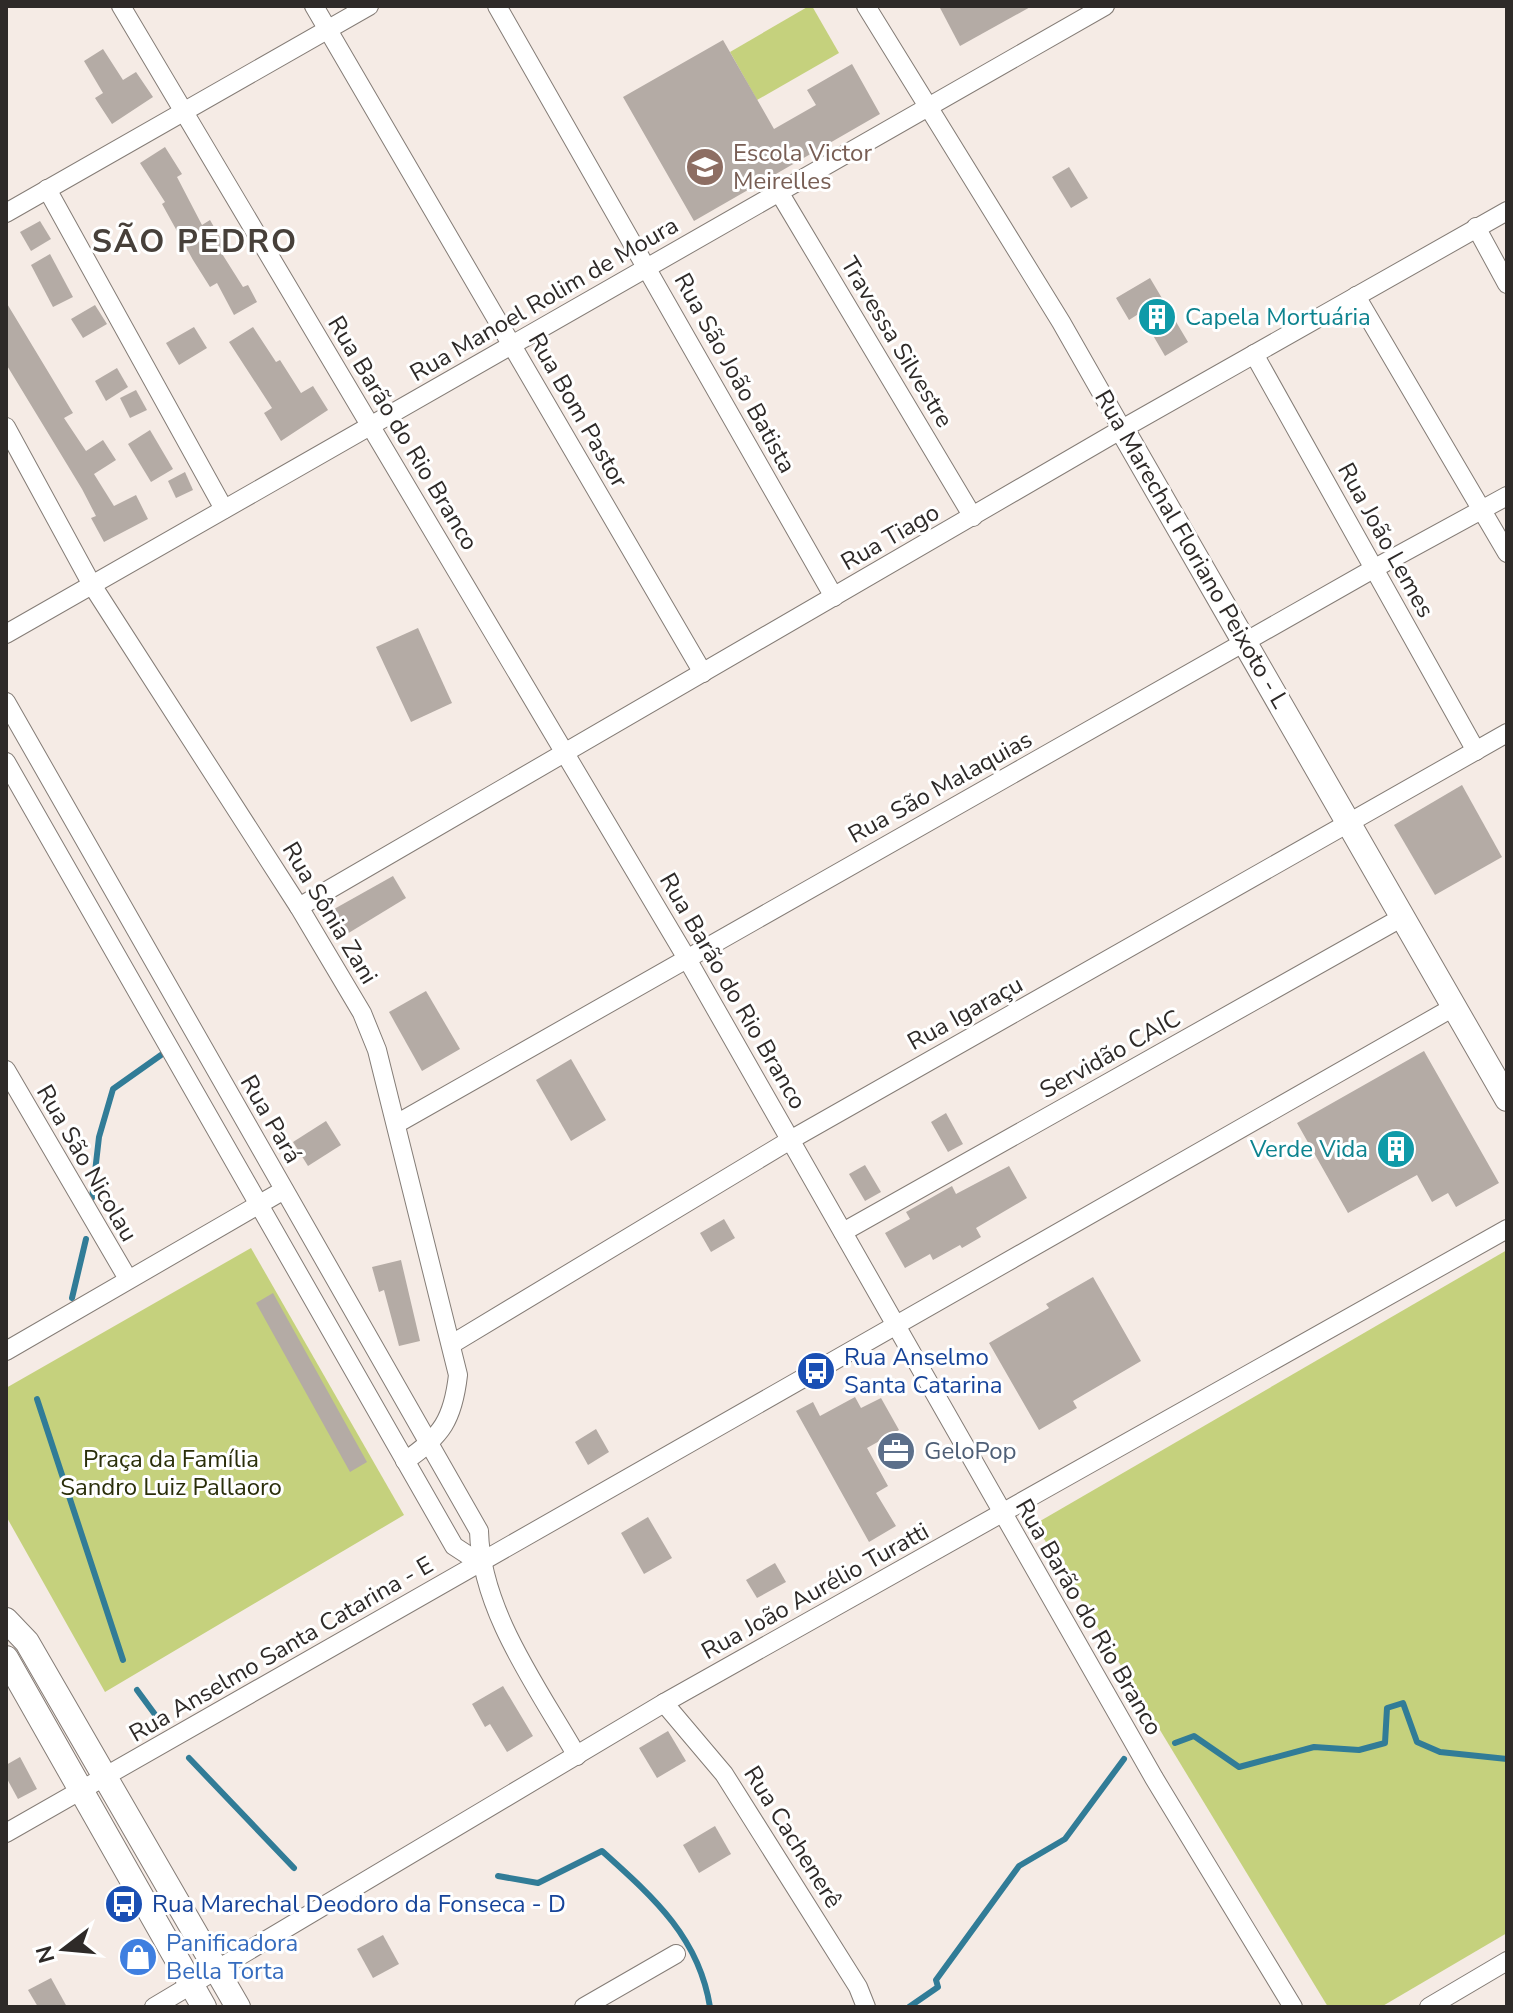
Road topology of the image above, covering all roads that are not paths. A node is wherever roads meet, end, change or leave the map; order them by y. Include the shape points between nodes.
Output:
1 (121, 6) edge
2 (314, 6) edge
3 (369, 6) edge
4 (497, 6) edge
5 (866, 6) edge
6 (1105, 6) edge
7 (328, 29) junction
8 (927, 106) junction
9 (182, 110) junction
10 (47, 189) junction
11 (779, 192) junction
12 (1507, 211) edge
13 (6, 213) edge
14 (1476, 227) junction
15 (647, 266) junction
16 (1507, 284) edge
17 (1356, 296) junction
18 (512, 344) junction
19 (1254, 354) junction
20 (370, 425) junction
21 (6, 427) edge
22 (1122, 429) junction
23 (1507, 496) edge
24 (224, 509) junction
25 (1484, 510) junction
26 (973, 517) junction
27 (1507, 553) edge
28 (1375, 568) junction
29 (92, 585) junction
30 (834, 597) junction
31 (6, 634) edge
32 (1246, 642) junction
33 (703, 673) junction
34 (6, 702) edge
35 (1507, 733) edge
36 (1476, 751) junction
37 (565, 753) junction
38 (6, 762) edge
39 (1348, 825) junction
40 (299, 907) junction
41 (1401, 918) junction
42 (686, 957) junction
43 (1452, 1008) junction
44 (6, 1070) edge
45 (1507, 1099) edge
46 (398, 1123) junction
47 (792, 1139) junction
48 (284, 1190) junction
49 (259, 1205) junction
50 (1507, 1229) edge
51 (843, 1232) junction
52 (128, 1279) junction
53 (895, 1326) junction
54 (452, 1344) junction
55 (6, 1351) edge
56 (429, 1444) junction
57 (405, 1461) junction
58 (1002, 1513) junction
59 (480, 1563) junction
60 (6, 1620) edge
61 (6, 1658) edge
62 (664, 1703) junction
63 (577, 1756) junction
64 (105, 1777) junction
65 (80, 1791) junction
66 (6, 1833) edge
67 (676, 1954) dead end
68 (1507, 1961) edge
69 (218, 1971) junction
70 (198, 1996) edge
71 (154, 2007) edge
72 (238, 2007) edge
73 (584, 2007) edge
74 (866, 2007) edge
75 (1293, 2007) edge
76 (1429, 2007) edge

1 - 9 street, Rua Barão do Rio Branco
2 - 7 street, Rua Bom Pastor
3 - 7 street
4 - 15 street, Rua São João Batista
5 - 8 street, Rua Marechal Floriano Peixoto - L
6 - 8 street, Rua Manoel Rolim de Moura
7 - 9 street
7 - 18 street, Rua Bom Pastor
8 - 11 street, Rua Manoel Rolim de Moura
8 - 22 street, Rua Marechal Floriano Peixoto - L
9 - 10 street
9 - 20 street, Rua Barão do Rio Branco
10 - 13 street
10 - 24 street
11 - 15 street, Rua Manoel Rolim de Moura
11 - 26 street, Travessa Silvestre
12 - 14 street, Rua Tiago
14 - 16 street
14 - 17 street, Rua Tiago
15 - 18 street, Rua Manoel Rolim de Moura
15 - 30 street, Rua São João Batista
17 - 19 street, Rua Tiago
17 - 25 street
18 - 20 street, Rua Manoel Rolim de Moura
18 - 33 street, Rua Bom Pastor
19 - 22 street, Rua Tiago
19 - 28 street, Rua João Lemes
20 - 24 street, Rua Manoel Rolim de Moura
20 - 37 street, Rua Barão do Rio Branco
21 - 29 street, Rua Sônia Zani
22 - 26 street, Rua Tiago
22 - 32 street, Rua Marechal Floriano Peixoto - L
23 - 25 street, Rua São Malaquias
24 - 29 street, Rua Manoel Rolim de Moura
25 - 27 street
25 - 28 street, Rua São Malaquias
26 - 30 street, Rua Tiago
28 - 32 street, Rua São Malaquias
28 - 36 street, Rua João Lemes
29 - 31 street, Rua Manoel Rolim de Moura
29 - 40 street, Rua Sônia Zani
30 - 33 street, Rua Tiago
32 - 39 street, Rua Marechal Floriano Peixoto - L
32 - 42 street, Rua São Malaquias
33 - 37 street, Rua Tiago
34 - 48 street, Rua Pará
35 - 36 street, Rua Igaraçu
36 - 39 street, Rua Igaraçu
37 - 40 street, Rua Tiago
37 - 42 street, Rua Barão do Rio Branco
38 - 49 street, Rua Pará
39 - 41 street, Rua Marechal Floriano Peixoto - L
39 - 47 street, Rua Igaraçu
40 - 46 street, Rua Sônia Zani via 362,1013
41 - 43 street, Rua Marechal Floriano Peixoto - L
41 - 51 street, Servidão CAIC
42 - 46 street, Rua São Malaquias
42 - 47 street, Rua Barão do Rio Branco
43 - 45 street, Rua Marechal Floriano Peixoto - L
43 - 53 street
44 - 52 street, Rua São Nicolau
46 - 54 street, Rua Sônia Zani
47 - 51 street, Rua Barão do Rio Branco
47 - 54 street, Rua Igaraçu
48 - 49 street
48 - 56 street, Rua Pará
49 - 52 street
49 - 57 street, Rua Pará
50 - 58 street, Rua João Aurélio Turatti
51 - 53 street, Rua Barão do Rio Branco
52 - 55 street
53 - 58 street, Rua Barão do Rio Branco
53 - 59 street
54 - 56 street, Rua Sônia Zani via 458,1375 454,1409
56 - 57 street, Rua Sônia Zani
56 - 59 street, Rua Pará via 479,1531
57 - 59 street, Rua Pará via 454,1546
58 - 62 street, Rua João Aurélio Turatti
58 - 75 street, Rua Barão do Rio Branco
59 - 63 street, Rua Pará via 504,1625
59 - 64 street, Rua Anselmo Santa Catarina - E
60 - 64 street via 27,1642
61 - 65 street
62 - 63 street, Rua João Aurélio Turatti
62 - 74 street, Rua Cachenerê via 724,1774
63 - 69 street, Rua João Aurélio Turatti
64 - 65 street
64 - 69 street
65 - 66 street
65 - 70 street
67 - 73 street
68 - 76 street
69 - 70 street, Rua João Aurélio Turatti
69 - 72 street
70 - 71 street, Rua João Aurélio Turatti

